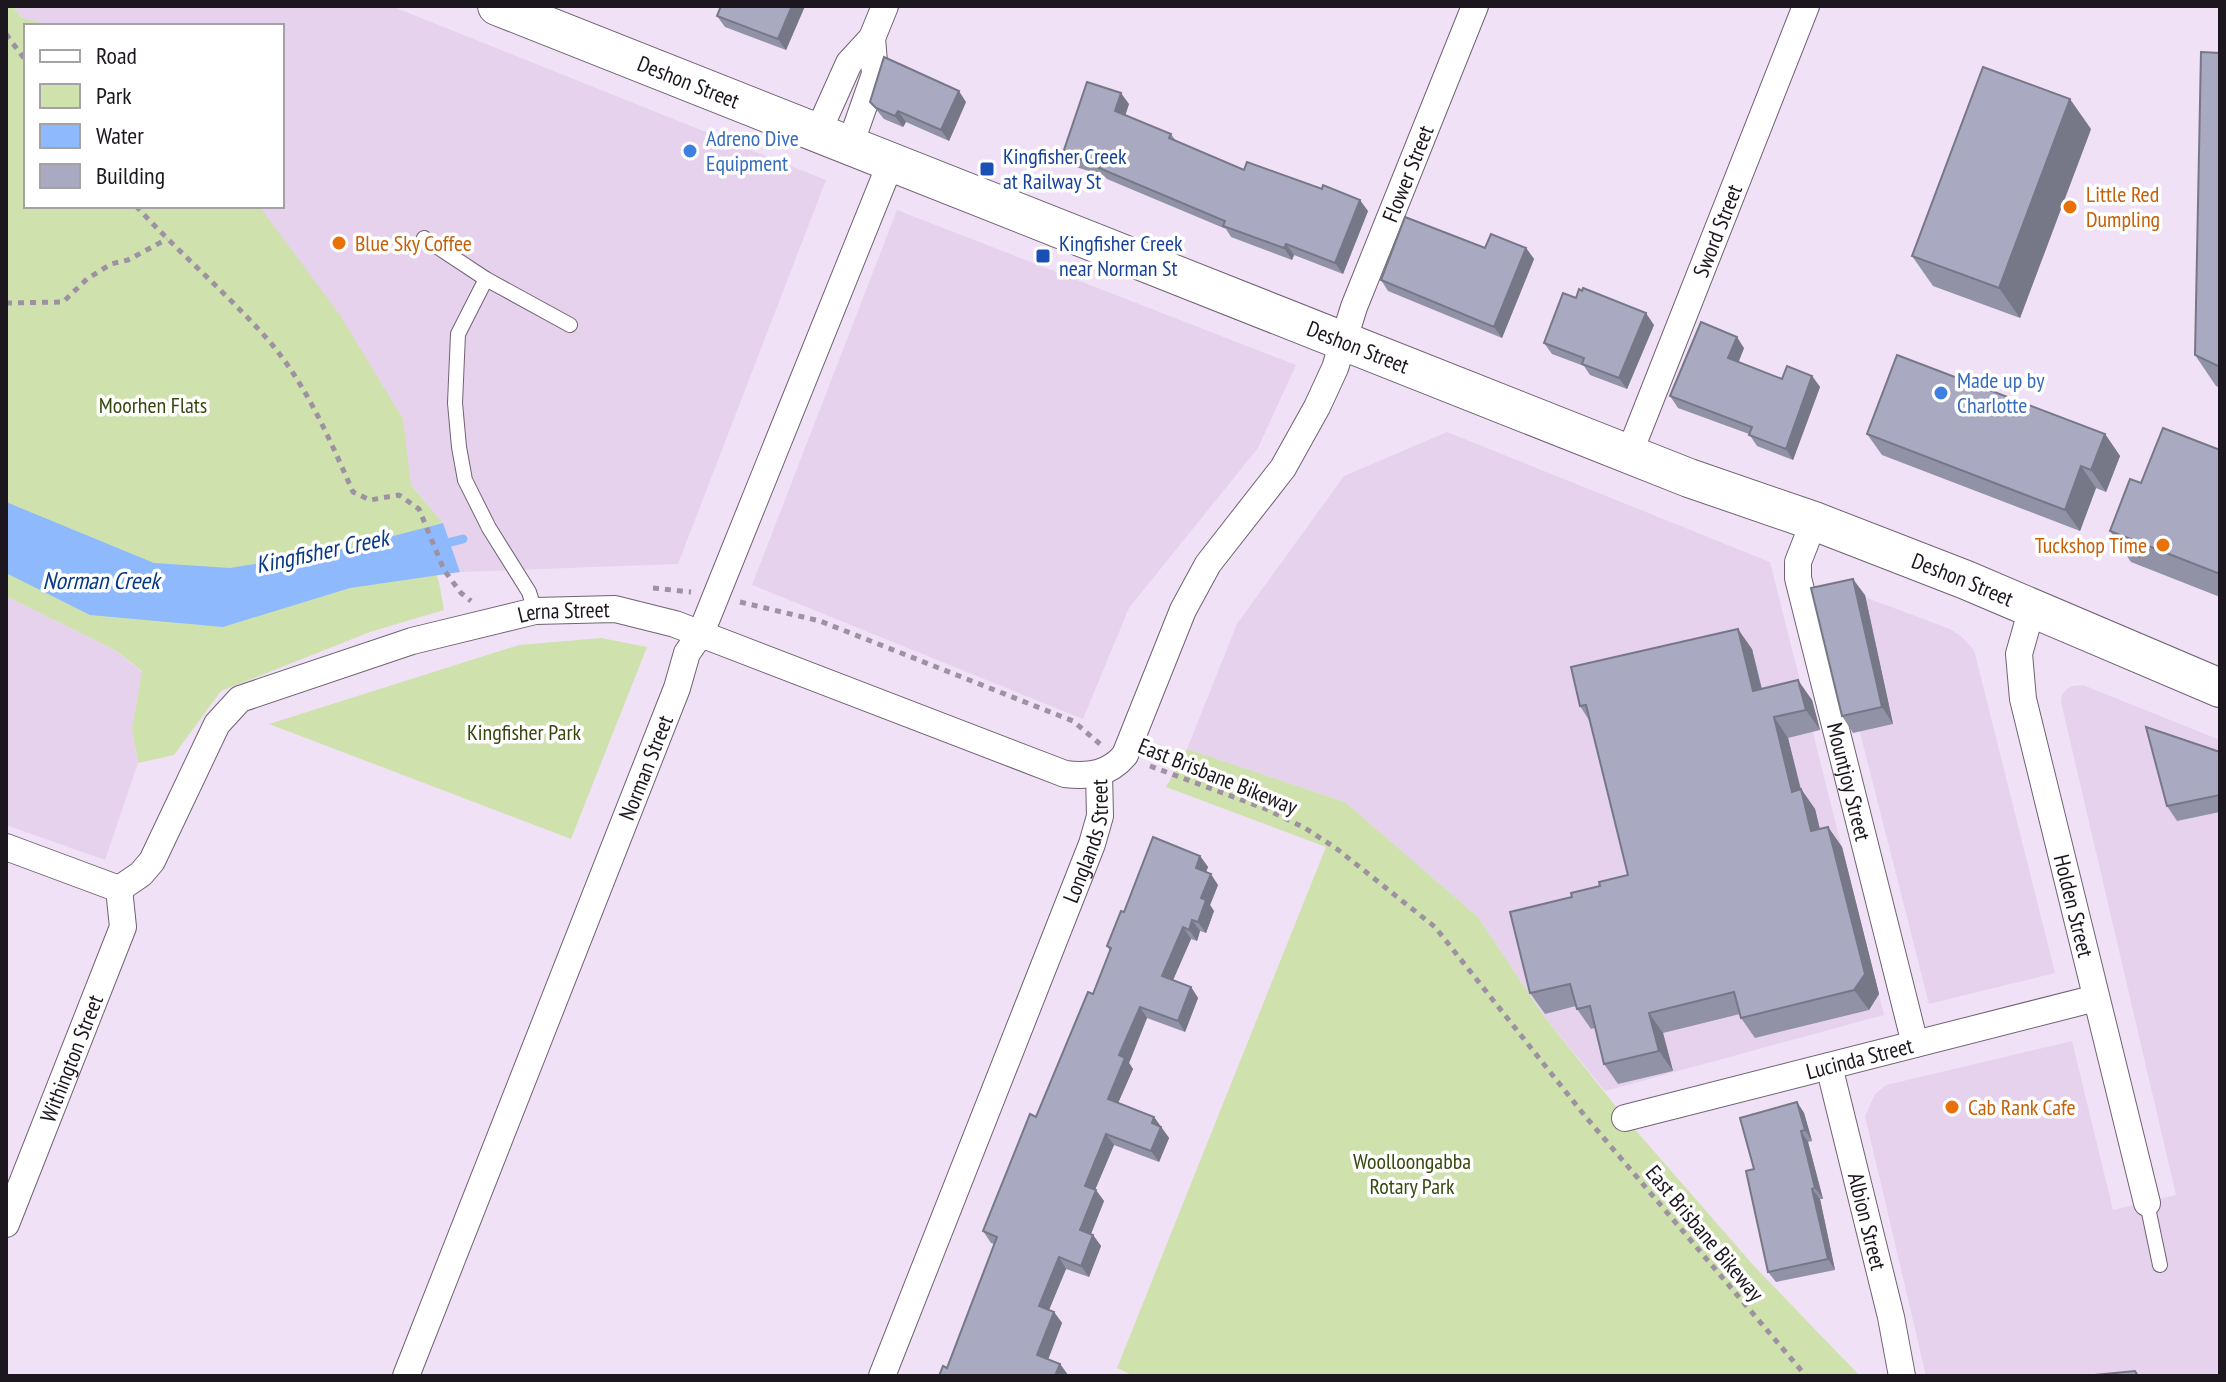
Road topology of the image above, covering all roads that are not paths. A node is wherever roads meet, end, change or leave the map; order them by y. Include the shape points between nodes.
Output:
1 (497, 6) edge
2 (885, 6) edge
3 (1475, 6) edge
4 (1806, 6) edge
5 (834, 139) junction
6 (891, 162) junction
7 (424, 238) dead end
8 (486, 279) junction
9 (570, 325) dead end
10 (1343, 340) junction
11 (1629, 454) junction
12 (1814, 521) junction
13 (2032, 608) junction
14 (535, 611) junction
15 (701, 633) junction
16 (2220, 688) edge
17 (1099, 774) junction
18 (6, 847) edge
19 (119, 889) junction
20 (2096, 998) junction
21 (1915, 1044) junction
22 (1829, 1066) junction
23 (1625, 1118) dead end
24 (2147, 1203) joint
25 (6, 1224) edge
26 (2160, 1265) dead end
27 (406, 1376) edge
28 (882, 1376) edge
29 (1902, 1376) edge

1 - 5 street, Deshon Street
2 - 5 street via 872,38 875,74
3 - 10 street, Flower Street
4 - 11 street, Sword Street
5 - 6 street, Deshon Street
6 - 10 street, Deshon Street
6 - 15 street, Norman Street
7 - 8 lane
8 - 9 lane
8 - 14 lane via 458,334 459,447 465,480
10 - 11 street, Deshon Street
10 - 17 street, Longlands Street via 1335,368 1283,468 1208,564 1183,610 1125,755
11 - 12 street, Deshon Street
12 - 13 street, Deshon Street
12 - 21 street, Mountjoy Street via 1798,562 1798,578
13 - 16 street, Deshon Street
13 - 20 street, Holden Street via 2018,671
14 - 15 street, Lerna Street via 615,609
14 - 19 street, Lerna Street via 412,641 240,699 217,724 152,861
15 - 17 street, Lerna Street via 1065,774
15 - 27 street, Norman Street via 687,653
17 - 28 street, Longlands Street via 1100,816 1092,844
18 - 19 street
19 - 25 street, Withington Street via 123,927
20 - 21 street, Lucinda Street
20 - 24 street, Holden Street
21 - 22 street, Lucinda Street
22 - 23 street, Lucinda Street
22 - 29 street, Albion Street
24 - 26 lane

